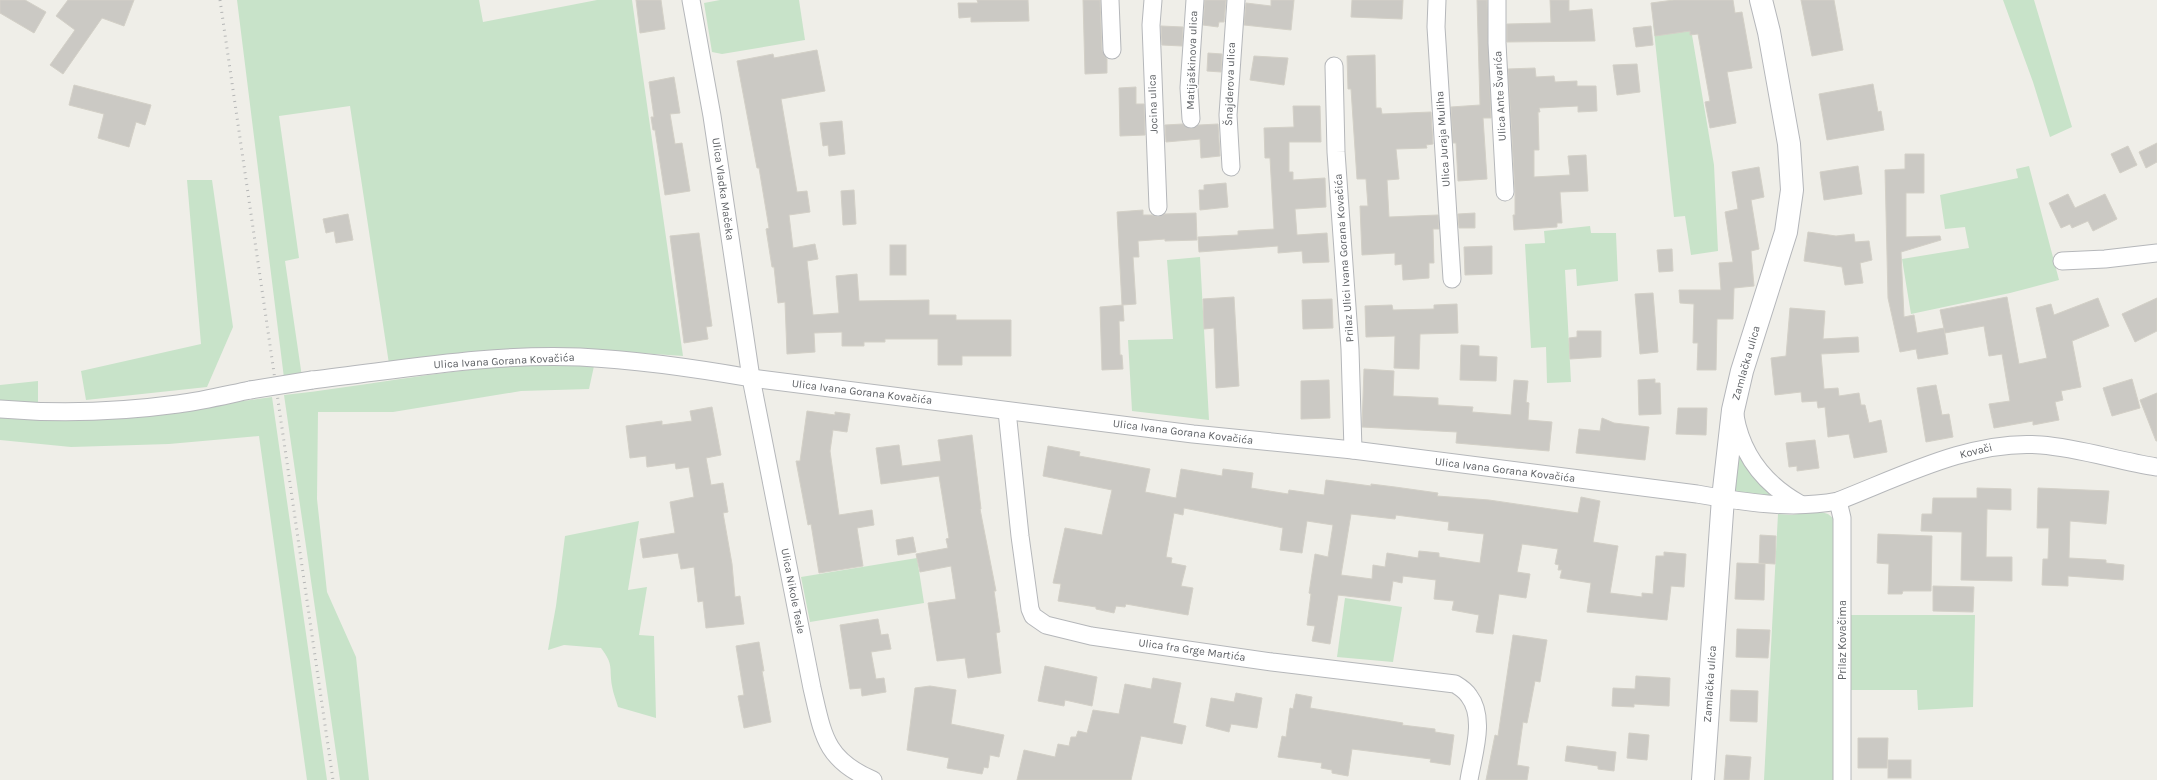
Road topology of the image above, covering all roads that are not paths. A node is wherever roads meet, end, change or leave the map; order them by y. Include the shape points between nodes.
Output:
1 (691, 0) edge
2 (1110, 0) edge
3 (1153, 0) edge
4 (1194, 0) edge
5 (1236, 0) edge
6 (1437, 0) edge
7 (1497, 0) edge
8 (1761, 0) edge
9 (1112, 50) dead end
10 (1334, 66) dead end
11 (1191, 119) dead end
12 (1231, 167) dead end
13 (1505, 192) dead end
14 (1158, 207) dead end
15 (2157, 253) edge
16 (2062, 261) dead end
17 (1452, 279) dead end
18 (751, 378) junction
19 (0, 410) edge
20 (1733, 410) junction
21 (1007, 411) junction
22 (1352, 450) junction
23 (2157, 467) edge
24 (1724, 498) junction
25 (1838, 501) junction
26 (1802, 505) junction
27 (873, 780) edge
28 (1469, 780) edge
29 (1703, 780) edge
30 (1842, 780) edge

1 - 18 street, Ulica Vladka Mačeka via 712,116
2 - 9 street
3 - 14 street, Jocina ulica via 1151,25
4 - 11 street, Matijaškinova ulica via 1189,88
5 - 12 street, Šnajderova ulica via 1228,107
6 - 17 street, Ulica Juraja Muliha via 1436,27
7 - 13 street, Ulica Ante Švarića
8 - 20 street, Zamlačka ulica via 1789,144 1792,190 1786,232 1742,371
10 - 22 street, Prilaz Ulici Ivana Gorana Kovačića via 1336,152 1350,349
15 - 16 street
18 - 19 street, Ulica Ivana Gorana Kovačića, bridge via 680,366 579,357 491,360 312,380 178,404 94,411
18 - 21 street, Ulica Ivana Gorana Kovačića
18 - 27 street, Ulica Nikole Tesle via 822,731 838,759
20 - 24 street, Zamlačka ulica
20 - 26 street via 1741,438 1758,469 1770,484
21 - 22 street, Ulica Ivana Gorana Kovačića
21 - 28 street, Ulica fra Grge Martića via 1030,610 1038,620 1057,629 1092,636 1272,662 1455,684 1469,695 1478,718
22 - 24 street, Ulica Ivana Gorana Kovačića
23 - 25 street, Kovači via 2069,448 2039,445 1992,447 1964,453
24 - 26 street, Kovači
24 - 29 street, Zamlačka ulica
25 - 26 street, Kovači
25 - 30 street, Prilaz Kovačima via 1842,518

